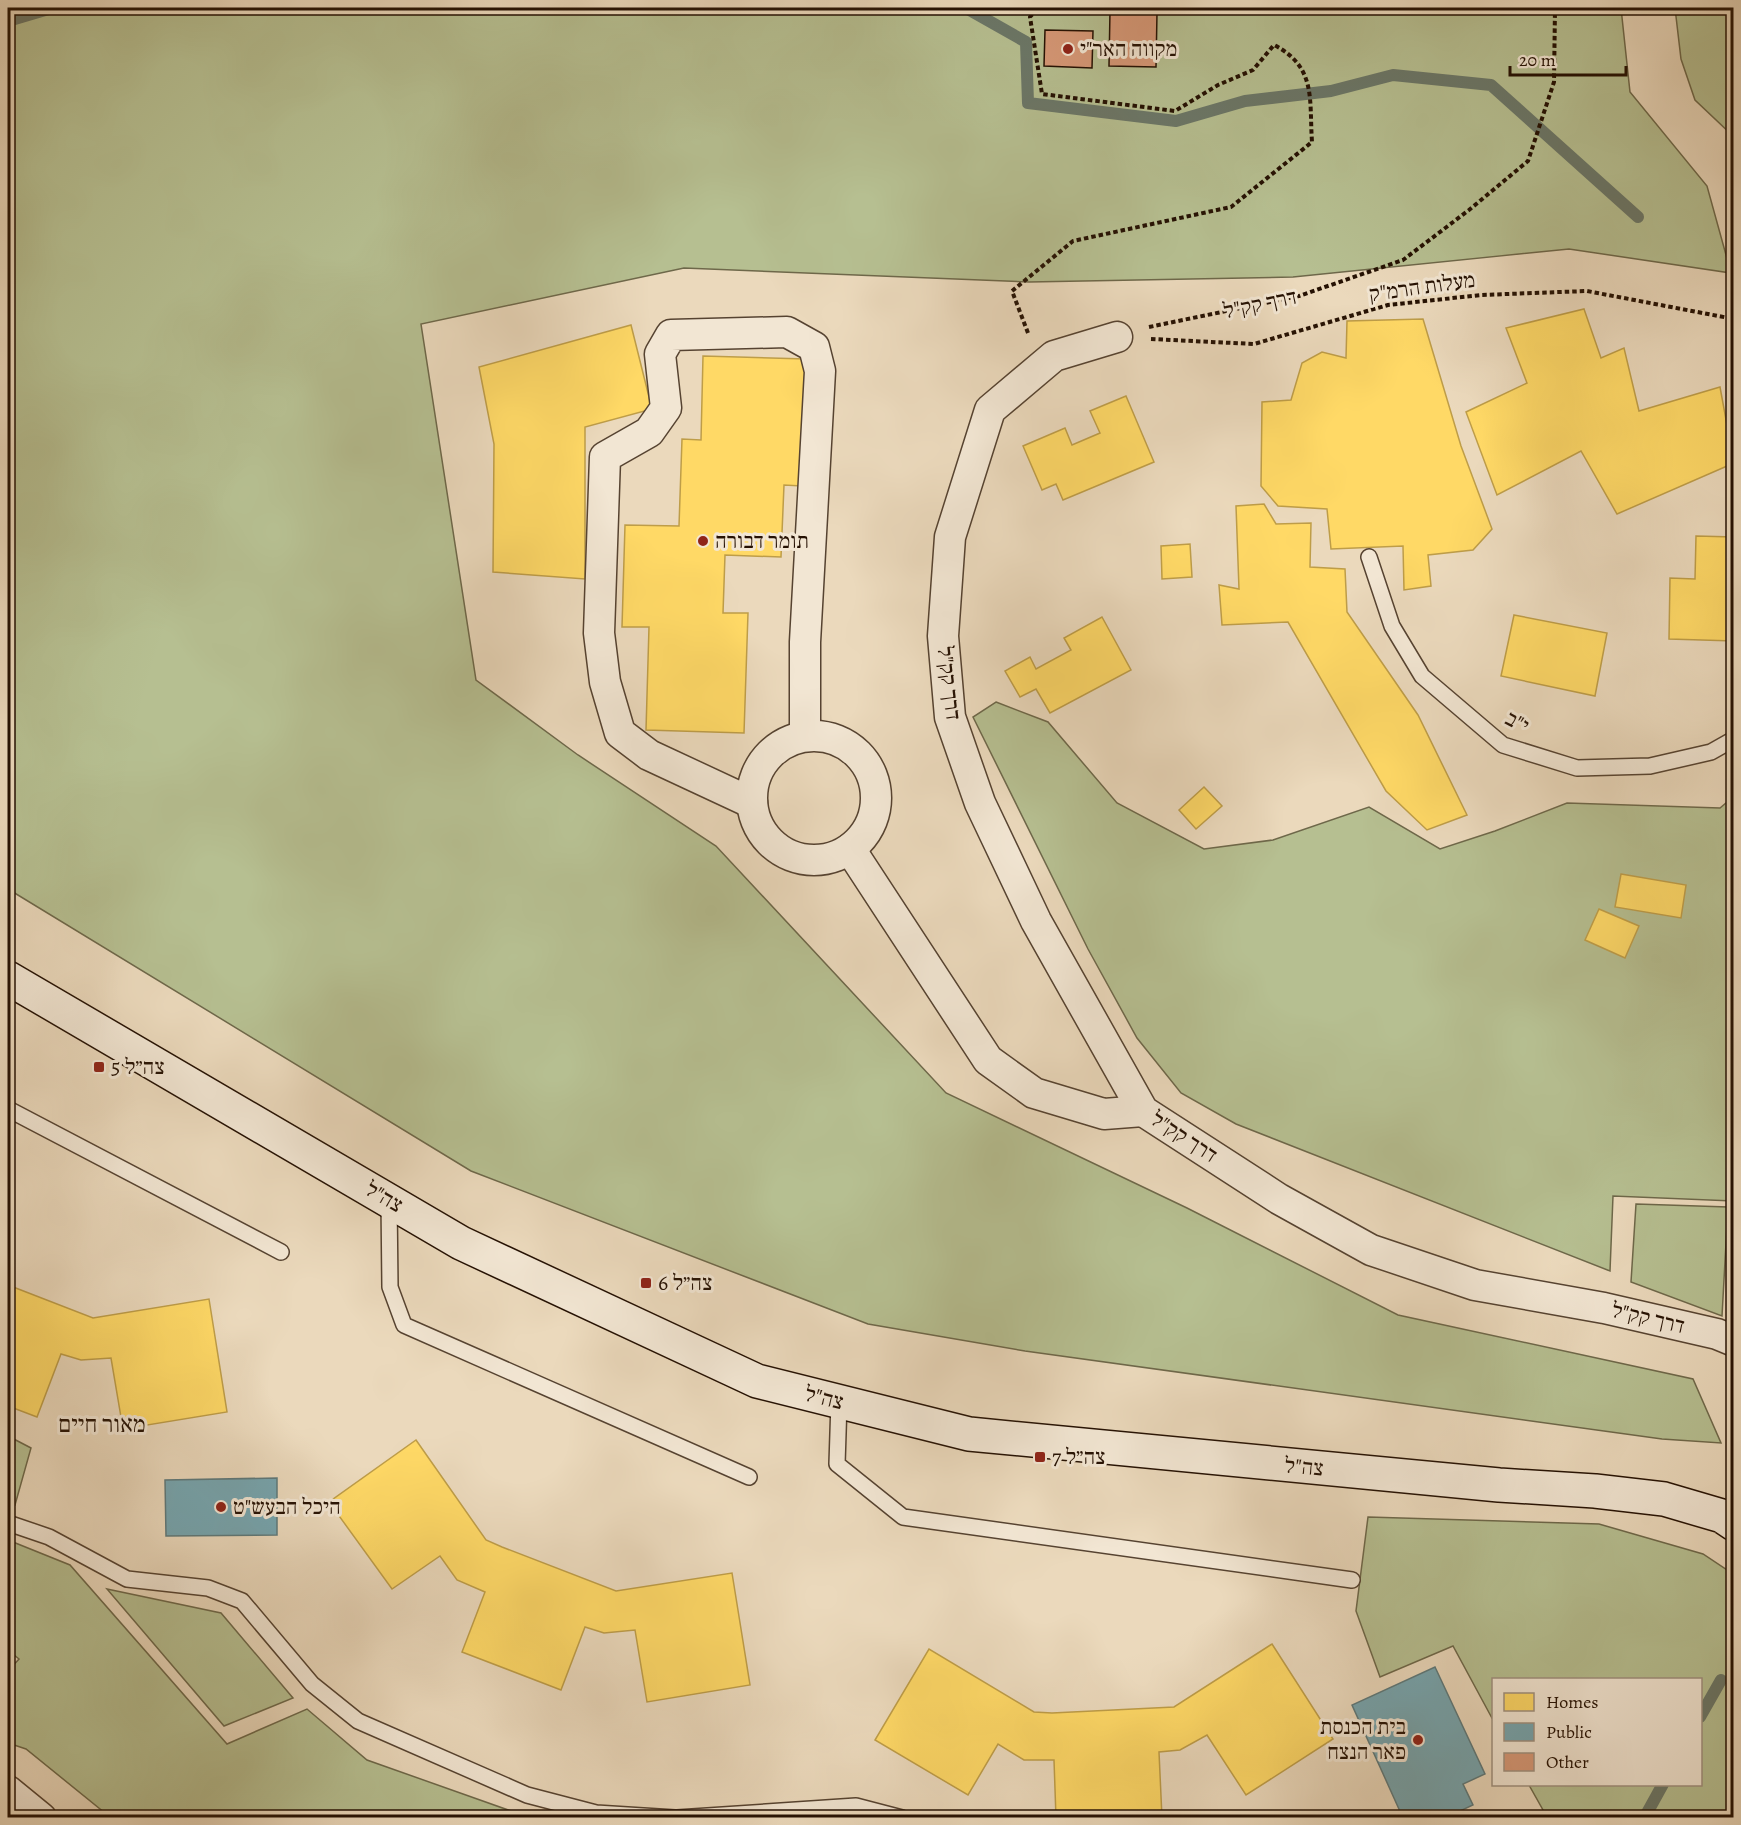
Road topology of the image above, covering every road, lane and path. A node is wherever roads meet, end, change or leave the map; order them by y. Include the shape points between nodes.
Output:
1 (1038, 8) edge
2 (1555, 8) edge
3 (1734, 319) edge
4 (1117, 337) junction
5 (1041, 368) junction
6 (1369, 557) dead end
7 (805, 736) junction
8 (1734, 739) edge
9 (752, 803) junction
10 (850, 849) junction
11 (8, 978) edge
12 (8, 1109) edge
13 (1143, 1111) junction
14 (389, 1200) junction
15 (281, 1252) dead end
16 (1734, 1341) edge
17 (839, 1402) junction
18 (749, 1476) dead end
19 (8, 1523) edge
20 (1734, 1524) edge
21 (1352, 1580) dead end
22 (8, 1791) edge
23 (41, 1818) edge
24 (676, 1818) edge
25 (902, 1818) edge

1 - 5 path via 1030,17 1042,94 1175,111 1253,69 1274,45 1292,54 1308,79 1312,142 1231,207 1073,241 1012,291
2 - 4 path, דרך קק"ל via 1554,82 1528,161 1403,260 1299,296 1151,326
3 - 4 path, מעלות הרמ"ק via 1587,291 1481,295 1388,305 1254,344
4 - 5 street, דרך קק"ל via 1054,356
5 - 13 street, דרך קק"ל via 990,410 950,537 943,636 950,717 980,803 1036,921
6 - 8 lane, י"ב via 1392,626 1422,676 1503,745 1577,768 1650,766 1711,752
7 - 9 street via 787,741 760,767 753,784
7 - 9 street via 805,642 820,371 814,347 787,332 671,335 660,354 666,408 649,432 605,457 599,633 605,682 620,733 649,756
7 - 10 street via 843,742 872,773 877,794 875,815 866,834
9 - 10 street via 758,826 771,843 789,855 810,860 831,858
10 - 13 street via 988,1060 1034,1093 1104,1114
11 - 14 street, צה"ל
12 - 15 lane
13 - 16 street, דרך קק"ל via 1279,1198 1371,1250 1475,1285 1604,1308
14 - 17 street, צה"ל via 461,1243 757,1381
14 - 18 lane via 390,1287 404,1325
17 - 20 street, צה"ל via 969,1434 1664,1499 1722,1516
17 - 21 lane via 837,1464 903,1517
19 - 24 lane via 49,1537 128,1578 208,1588 242,1601 312,1684 358,1721 527,1795 596,1813
22 - 23 street
24 - 25 lane via 856,1806

